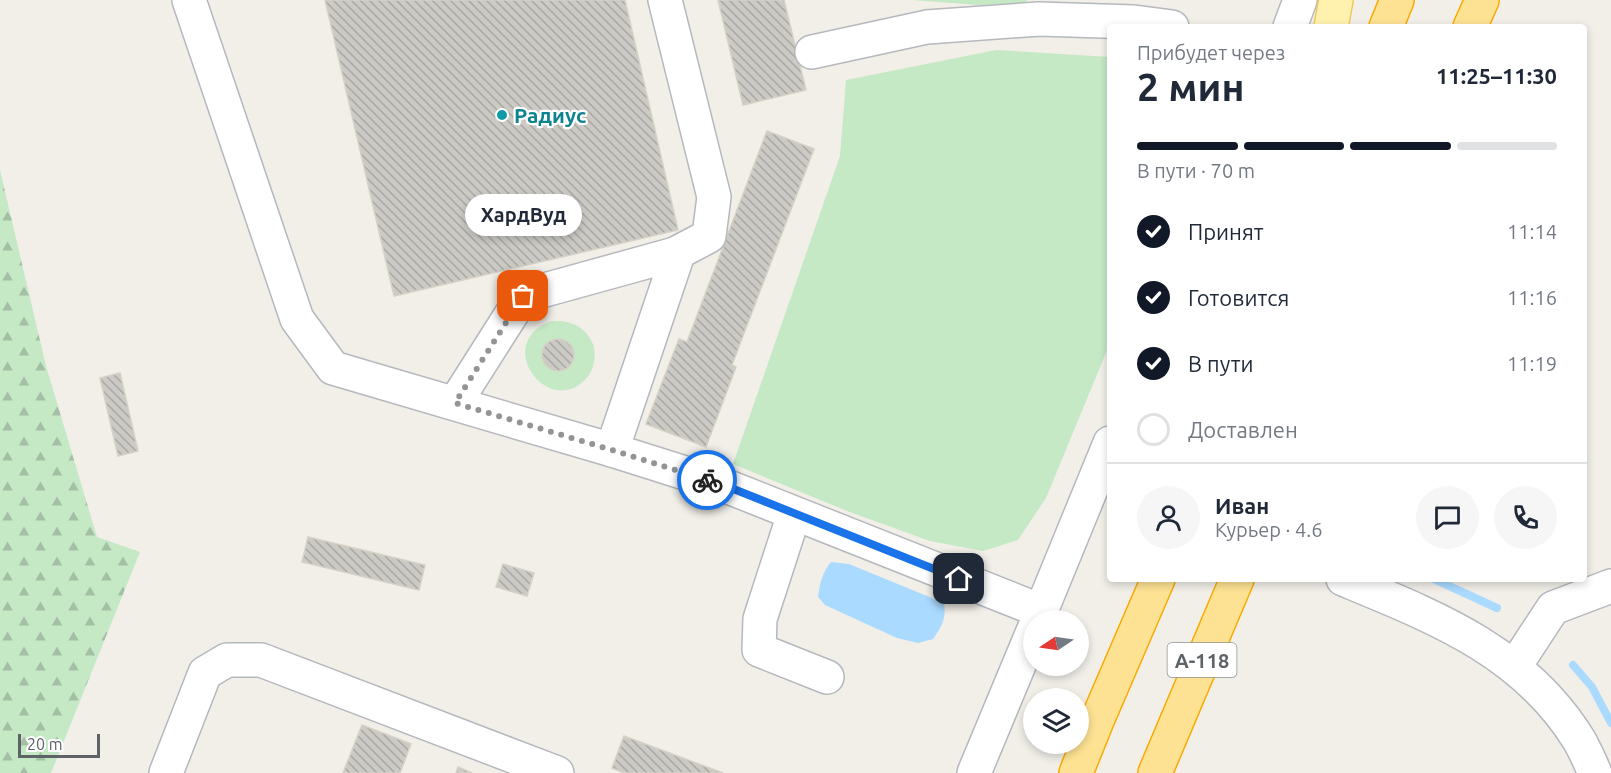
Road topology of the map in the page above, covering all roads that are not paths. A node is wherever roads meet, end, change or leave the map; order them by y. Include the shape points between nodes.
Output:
1 (189, 0) edge
2 (665, 0) edge
3 (1300, 0) edge
4 (1336, 0) edge
5 (1397, 0) edge
6 (1482, 0) edge
7 (1149, 24) edge
8 (1291, 24) edge
9 (1332, 24) edge
10 (1387, 24) edge
11 (1471, 24) edge
12 (812, 52) dead end
13 (675, 254) junction
14 (455, 403) junction
15 (612, 450) junction
16 (1107, 458) edge
17 (1103, 478) edge
18 (794, 514) junction
19 (1157, 582) edge
20 (1236, 582) edge
21 (1350, 582) edge
22 (1611, 586) edge
23 (1042, 610) edge
24 (1023, 614) edge
25 (1023, 654) edge
26 (1515, 666) junction
27 (827, 677) dead end
28 (166, 773) edge
29 (557, 773) edge
30 (974, 773) edge
31 (1076, 773) edge
32 (1155, 773) edge
33 (1595, 773) edge

1 - 14 street via 297,319 333,368
2 - 13 street via 714,197 709,236
3 - 8 street
4 - 9 main road
5 - 10 highway
6 - 11 highway
7 - 12 street via 1028,19 927,27
13 - 14 street via 523,296
13 - 15 street
14 - 15 street
15 - 18 street via 726,486
16 - 17 street
17 - 23 street
18 - 24 street
18 - 27 street via 760,618 759,650
19 - 31 highway
20 - 32 highway, А-118
21 - 26 street via 1428,615
22 - 26 street via 1553,608
25 - 30 street
26 - 33 street via 1550,701 1579,740
28 - 29 street via 205,673 227,660 261,660

